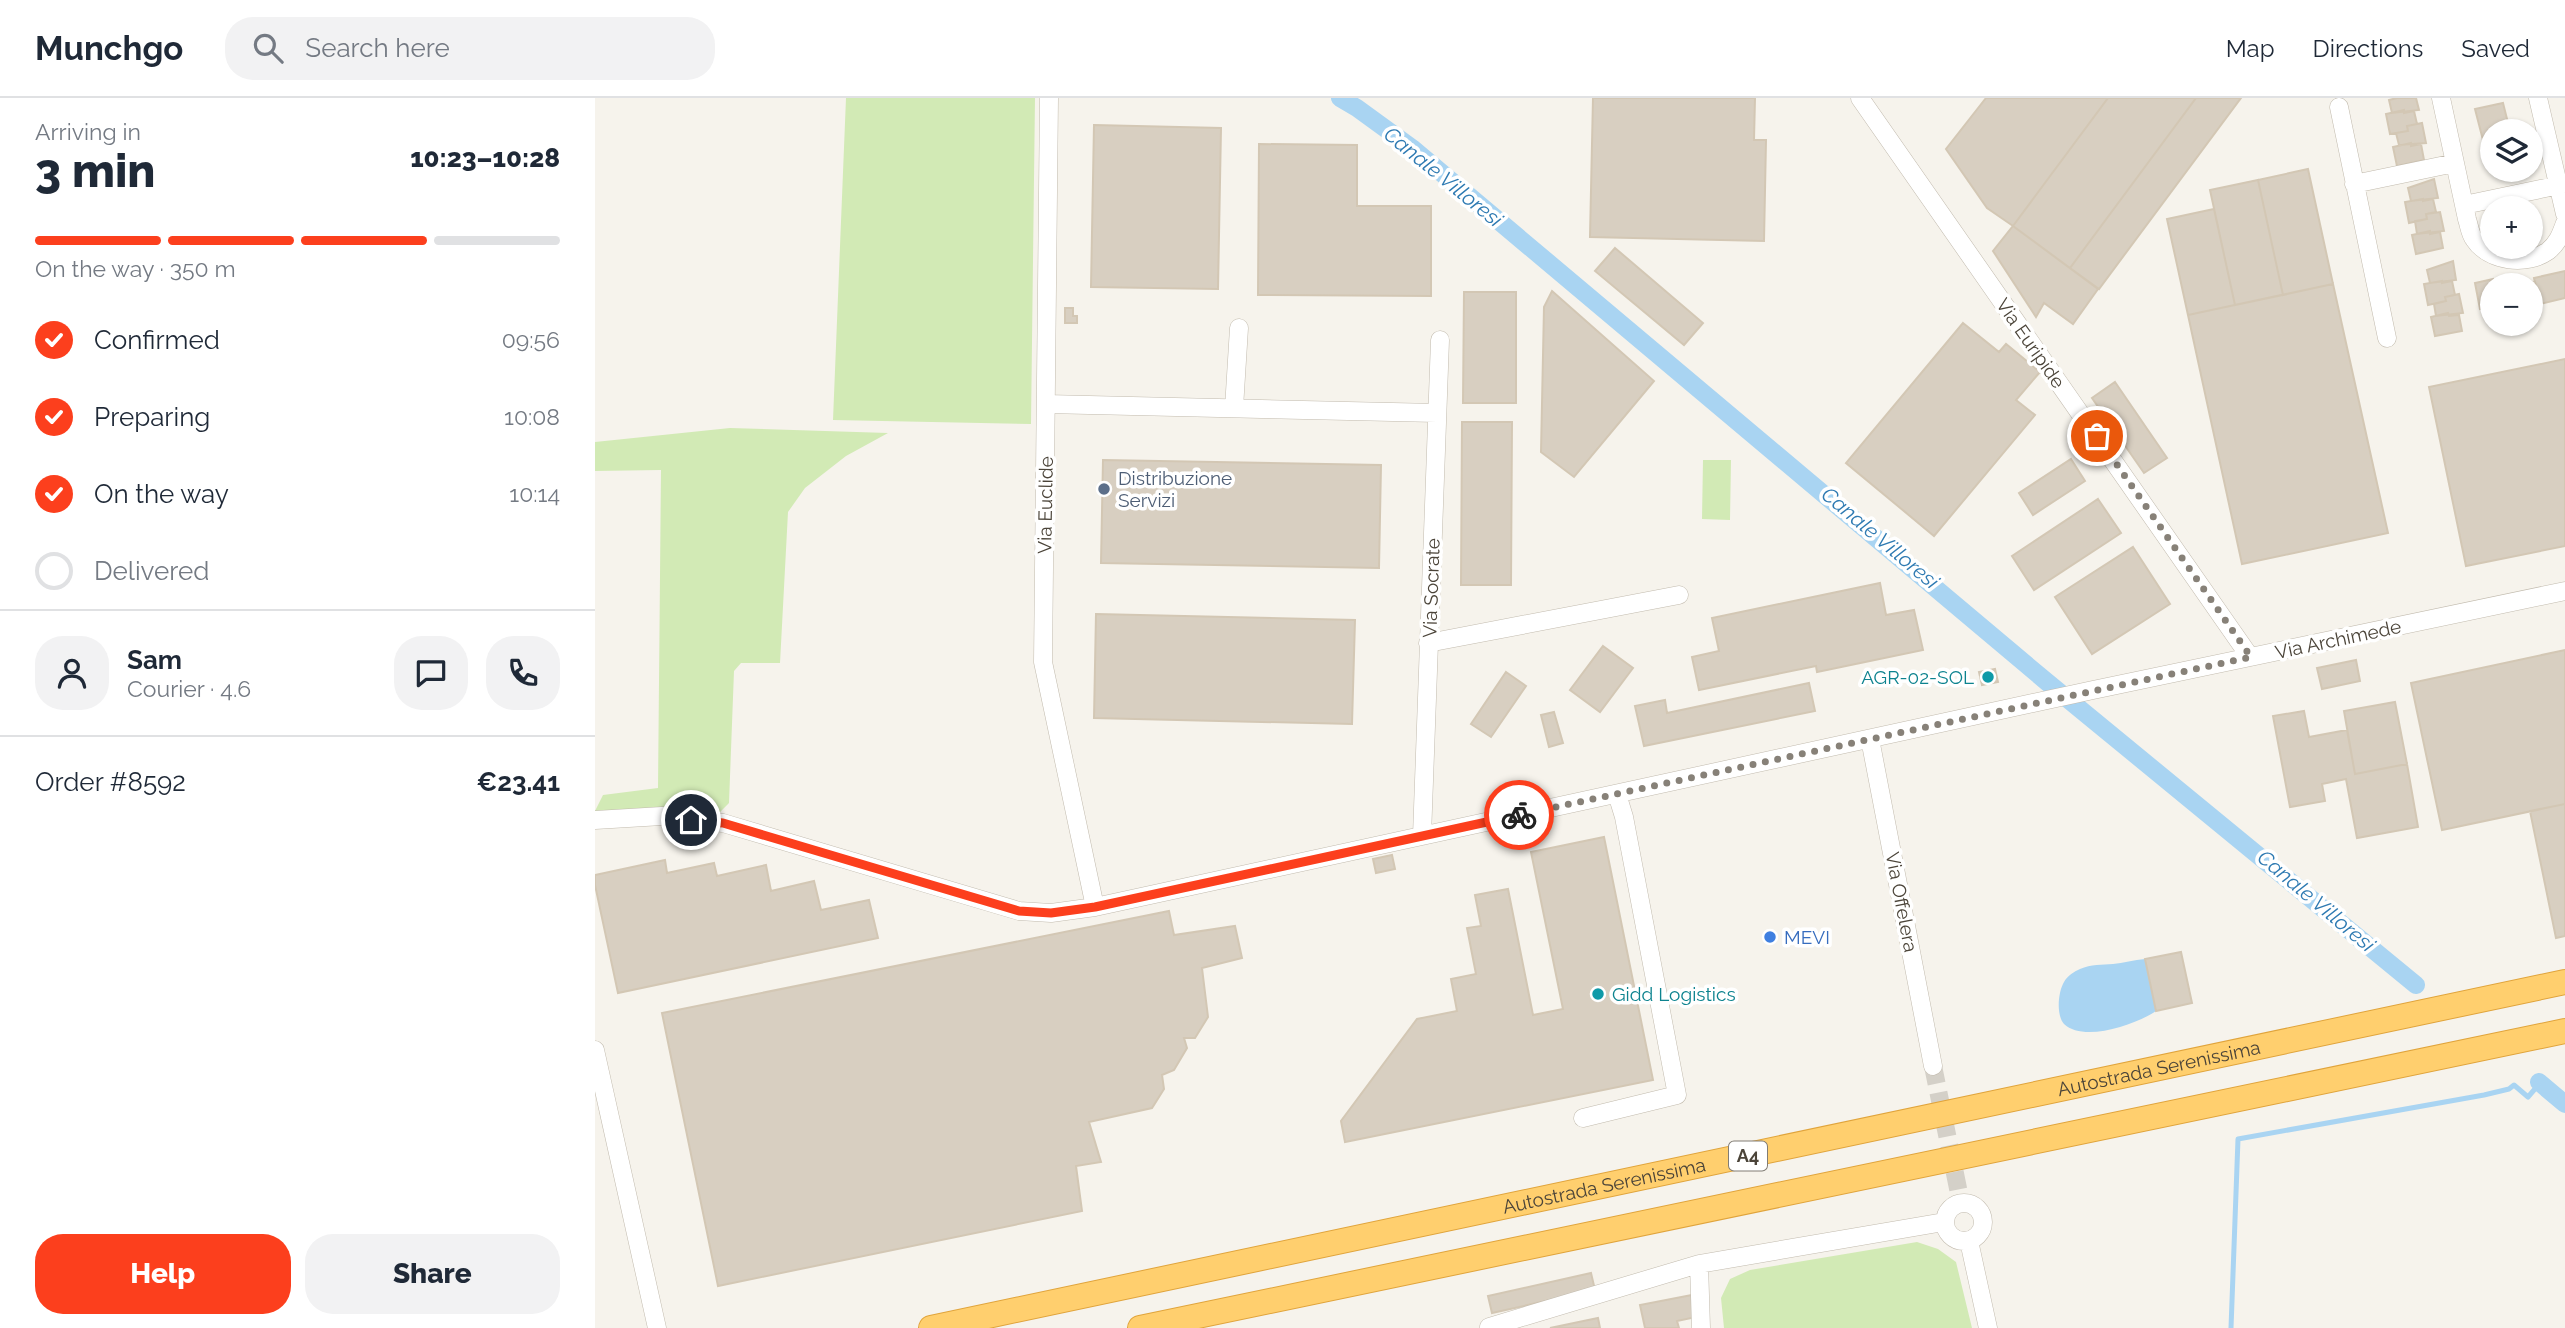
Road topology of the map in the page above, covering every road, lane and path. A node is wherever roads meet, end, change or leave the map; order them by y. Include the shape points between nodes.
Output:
1 (1049, 98) edge
2 (1860, 98) edge
3 (2441, 98) edge
4 (2537, 98) edge
5 (2339, 107) dead end
6 (2455, 163) junction
7 (2354, 184) junction
8 (2560, 185) junction
9 (2464, 205) junction
10 (2565, 214) edge
11 (2565, 223) edge
12 (1239, 328) dead end
13 (2387, 338) dead end
14 (1440, 340) dead end
15 (1046, 404) junction
16 (1234, 408) junction
17 (1437, 413) junction
18 (2565, 591) edge
19 (1679, 595) dead end
20 (1429, 643) junction
21 (2251, 657) junction
22 (1870, 739) junction
23 (1617, 794) junction
24 (595, 820) edge
25 (1422, 836) junction
26 (1095, 907) junction
27 (2565, 982) edge
28 (2565, 1031) edge
29 (595, 1050) edge
30 (1933, 1066) tunnel mouth
31 (1583, 1118) dead end
32 (1944, 1222) junction
33 (1969, 1241) junction
34 (1699, 1264) junction
35 (1489, 1326) edge
36 (657, 1328) edge
37 (931, 1328) edge
38 (1140, 1328) edge
39 (1702, 1328) edge
40 (1988, 1328) edge

1 - 15 street, Via Euclide
2 - 21 street, Via Euripide
3 - 6 street
4 - 8 street
5 - 7 street
6 - 7 street
6 - 9 street
7 - 13 street
8 - 9 street
8 - 10 street
9 - 11 street via 2473,238 2485,251 2501,258 2518,260 2548,251 2559,240
12 - 16 street
14 - 17 street, Via Socrate
15 - 16 street
15 - 26 street, Via Euclide via 1044,662
16 - 17 street
17 - 20 street, Via Socrate
18 - 21 street, Via Archimede
19 - 20 street
20 - 25 street, Via Socrate
21 - 22 street, Via Archimede
22 - 23 street, Via Archimede
22 - 30 street, Via Offelera
23 - 25 street, Via Archimede
23 - 31 street via 1677,1095
24 - 26 street, Via Archimede via 661,816 723,823 1019,911 1051,913
25 - 26 street, Via Archimede
27 - 37 highway, Autostrada Serenissima / A4
28 - 38 highway, A4
29 - 36 street
32 - 33 street via 1952,1237
32 - 33 street via 1956,1205 1973,1205 1983,1221 1979,1234
32 - 34 street
33 - 40 street
34 - 35 street
34 - 39 street

